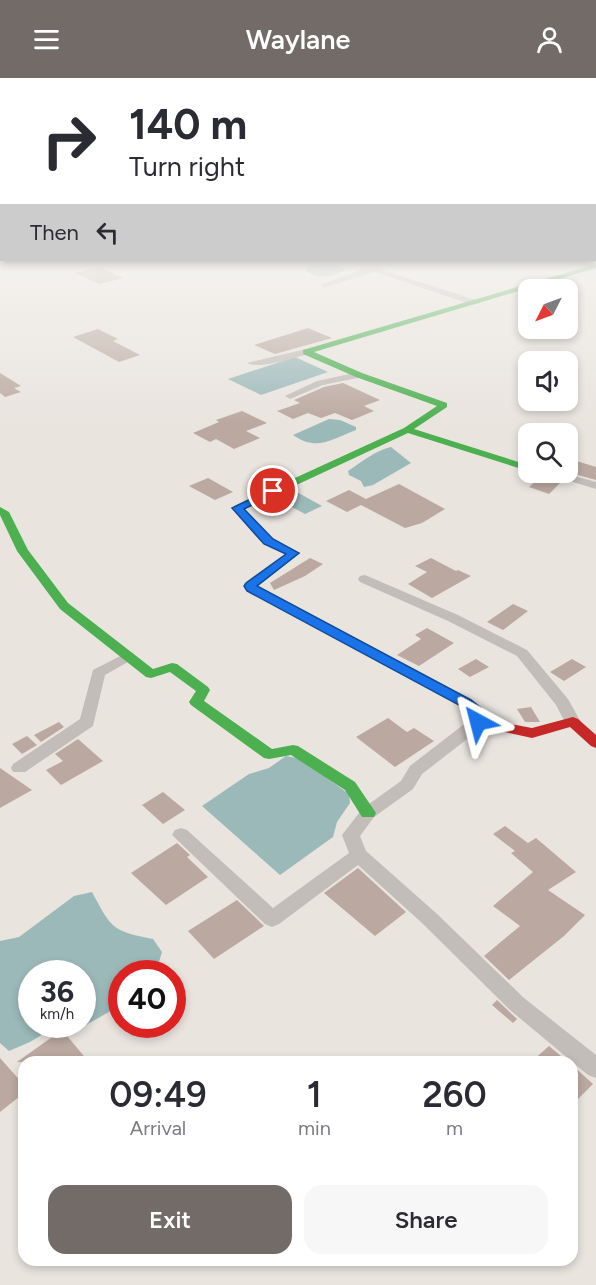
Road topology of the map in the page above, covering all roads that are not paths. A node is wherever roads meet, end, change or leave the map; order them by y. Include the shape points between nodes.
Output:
1 (451, 310) edge
2 (306, 352) junction
3 (252, 363) dead end
4 (359, 375) junction
5 (290, 396) dead end
6 (407, 430) junction
7 (518, 465) edge
8 (578, 481) edge
9 (596, 486) edge
10 (0, 510) edge
11 (365, 579) dead end
12 (128, 656) junction
13 (478, 722) junction
14 (573, 722) junction
15 (596, 743) edge
16 (19, 768) dead end
17 (368, 813) junction
18 (181, 835) dead end
19 (359, 855) junction
20 (596, 1068) edge

1 - 2 street
2 - 3 street
2 - 4 street
4 - 5 street via 320,383
4 - 6 street via 444,405
6 - 7 street
6 - 13 street via 238,508 268,541 294,553 250,586 466,703 476,711
8 - 9 street
10 - 12 street via 23,551 64,606
11 - 14 street via 522,653 563,703
12 - 16 street via 98,673 87,722
12 - 17 street via 151,674 172,667 203,690 196,702 268,754 293,750 350,786
13 - 14 street via 532,733
13 - 17 street via 416,770 407,785
14 - 15 street
17 - 19 street via 351,835
18 - 19 street via 272,920
19 - 20 street via 517,1004

